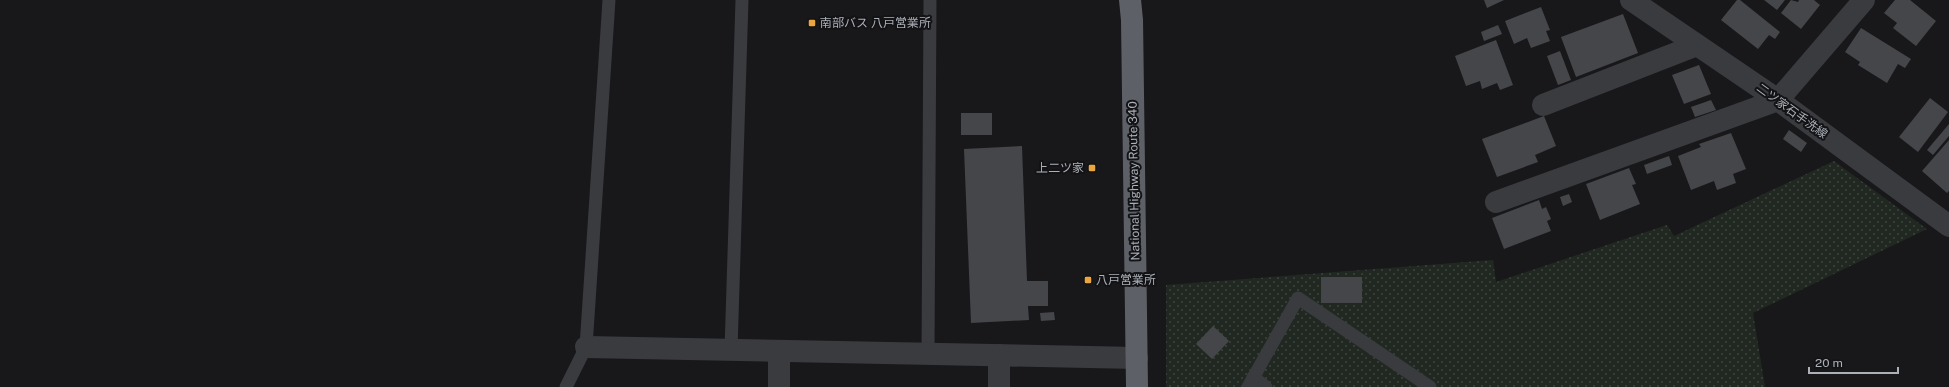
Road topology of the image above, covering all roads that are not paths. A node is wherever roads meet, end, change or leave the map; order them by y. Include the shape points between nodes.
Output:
1 (609, 0) edge
2 (742, 0) edge
3 (930, 0) edge
4 (1130, 0) edge
5 (1631, 0) edge
6 (1864, 0) edge
7 (1697, 45) junction
8 (1778, 100) junction
9 (1543, 105) dead end
10 (1496, 202) dead end
11 (1949, 226) edge
12 (586, 347) junction
13 (731, 350) junction
14 (780, 351) junction
15 (928, 354) junction
16 (999, 355) junction
17 (1137, 358) junction
18 (1251, 382) edge
19 (566, 387) edge
20 (779, 387) edge
21 (999, 387) edge
22 (1137, 387) edge
23 (1266, 387) edge
24 (1430, 387) edge

1 - 12 lane
2 - 13 lane
3 - 15 lane
4 - 17 highway, National Highway Route 340
5 - 7 street, 二ツ家石手洗線
6 - 8 street
7 - 8 street, 二ツ家石手洗線
7 - 9 street
8 - 10 street
8 - 11 street, 二ツ家石手洗線
12 - 13 street
12 - 19 lane
13 - 14 street
14 - 15 street
14 - 20 street
15 - 16 street
16 - 17 street
16 - 21 street
17 - 22 highway, National Highway Route 340
18 - 23 lane
18 - 24 lane via 1298,298

